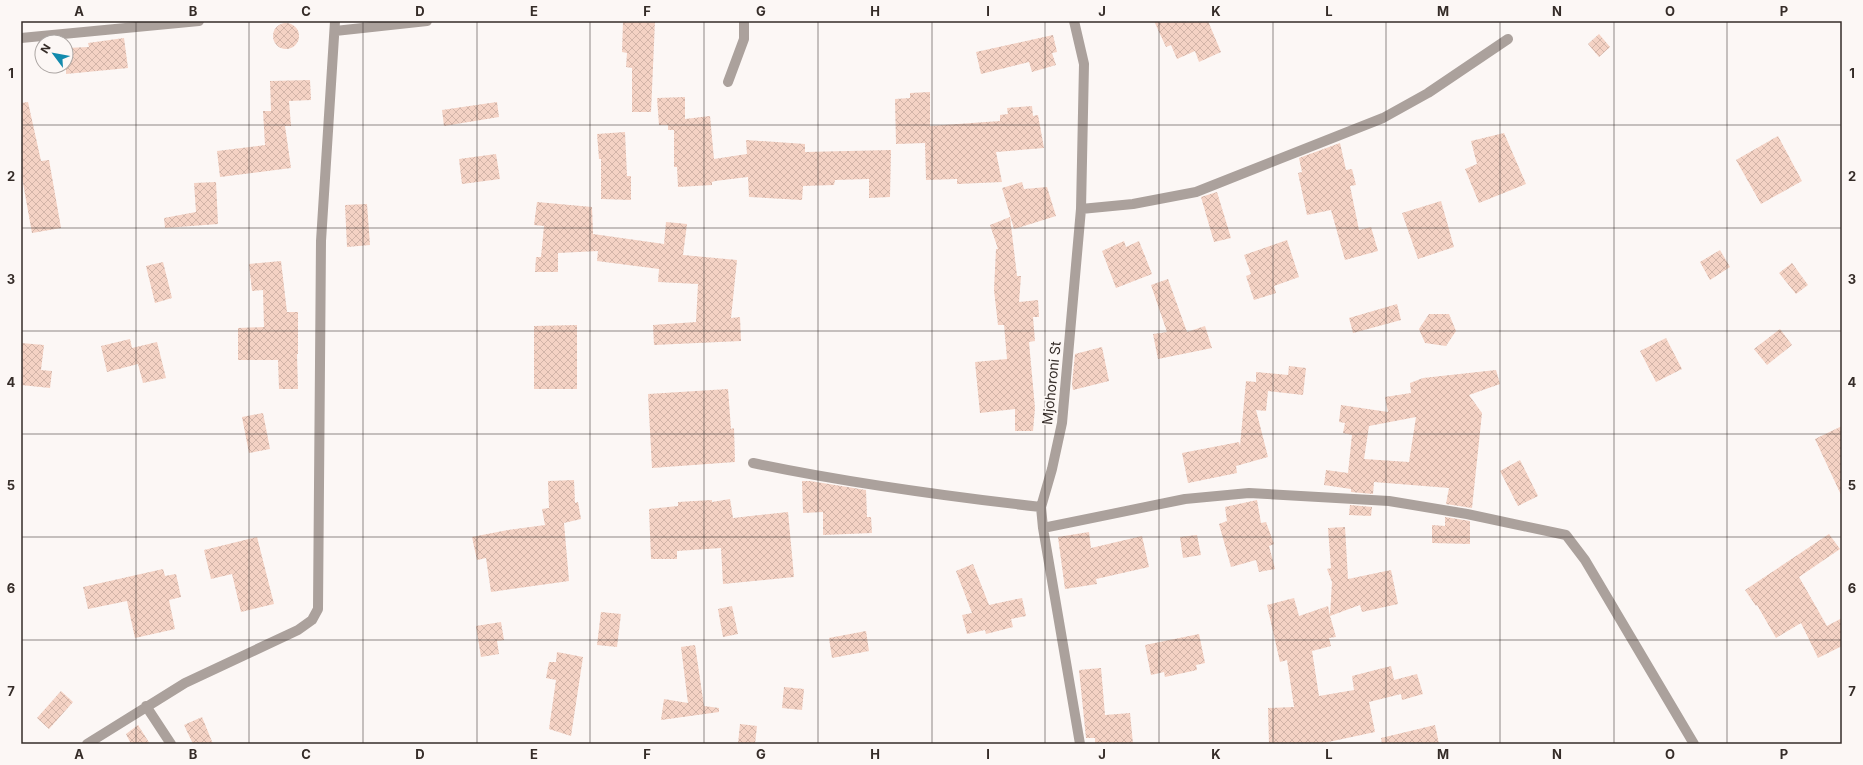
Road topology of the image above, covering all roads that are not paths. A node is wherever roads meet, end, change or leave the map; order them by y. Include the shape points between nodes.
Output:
1 (199, 21) edge
2 (427, 21) edge
3 (744, 21) edge
4 (1074, 21) edge
5 (335, 26) edge
6 (21, 38) edge
7 (1508, 39) dead end
8 (728, 82) dead end
9 (1081, 209) junction
10 (753, 463) dead end
11 (1041, 507) junction
12 (1043, 528) junction
13 (146, 706) junction
14 (87, 744) edge
15 (171, 744) edge
16 (1080, 744) edge
17 (1694, 744) edge

1 - 6 street
2 - 5 street
3 - 8 street via 744,39
4 - 9 street, Mjohoroni St via 1084,64
5 - 13 street via 322,241 318,609 312,620 298,630 185,683
7 - 9 street via 1428,93 1383,118 1196,192 1133,204
9 - 11 street, Mjohoroni St via 1062,423
10 - 11 street via 925,493
11 - 12 street, Mjohoroni St
12 - 16 street, Mjohoroni St
12 - 17 street via 1185,499 1249,493 1389,501 1566,535 1585,560
13 - 14 street
13 - 15 street

